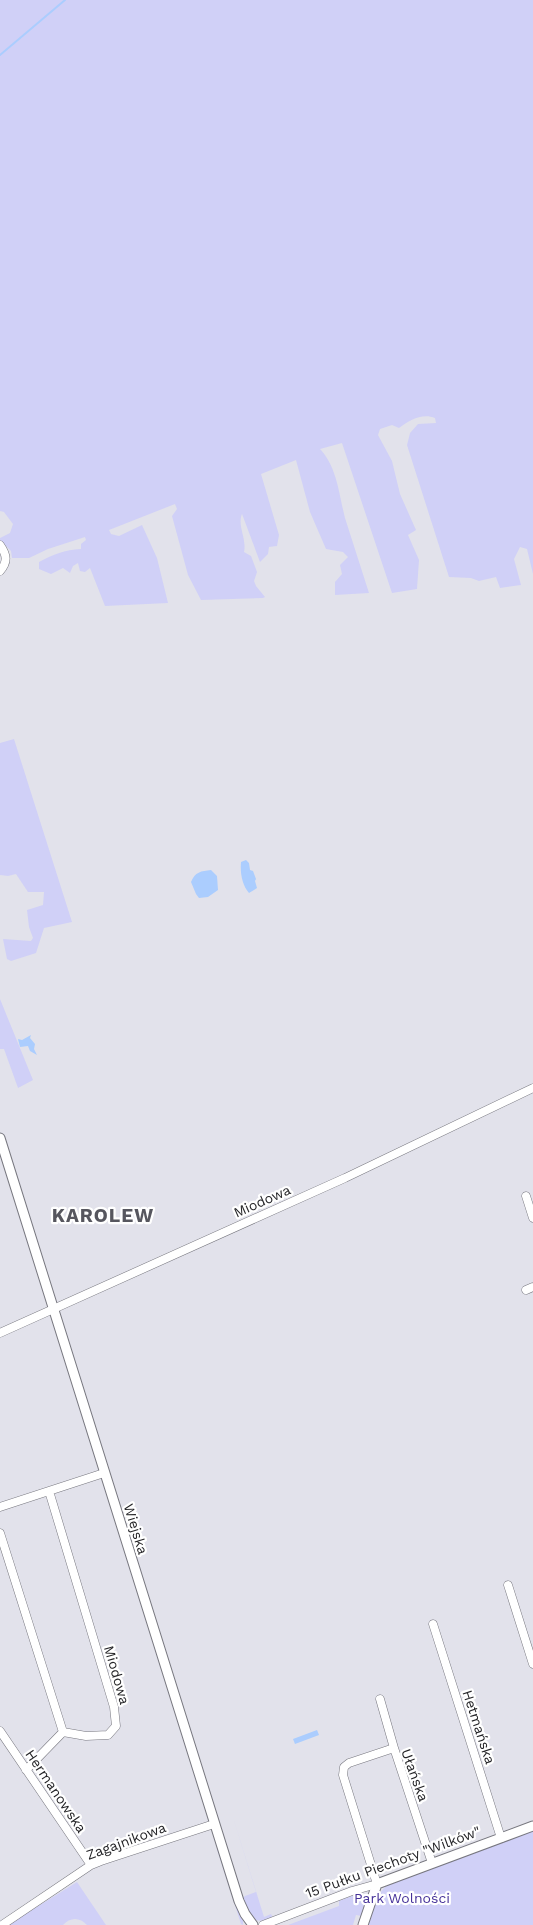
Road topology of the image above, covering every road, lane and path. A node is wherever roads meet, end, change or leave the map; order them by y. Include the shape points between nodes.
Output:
1 (0, 545) edge
2 (0, 571) edge
3 (533, 1088) edge
4 (0, 1138) edge
5 (526, 1196) dead end
6 (533, 1218) edge
7 (54, 1310) junction
8 (0, 1333) edge
9 (104, 1473) junction
10 (49, 1491) junction
11 (0, 1507) edge
12 (0, 1533) edge
13 (508, 1585) dead end
14 (433, 1624) dead end
15 (533, 1664) edge
16 (380, 1699) dead end
17 (0, 1731) edge
18 (63, 1732) junction
19 (394, 1748) junction
20 (26, 1770) junction
21 (214, 1824) junction
22 (533, 1826) edge
23 (501, 1838) junction
24 (432, 1863) junction
25 (91, 1866) junction
26 (377, 1884) junction
27 (2, 1925) edge
28 (253, 1925) edge
29 (263, 1925) edge
30 (362, 1925) edge

1 - 2 street via 6,560
3 - 7 street, Miodowa via 345,1178
4 - 7 street, Wiejska
5 - 6 street
7 - 8 street, Miodowa
7 - 9 street, Wiejska
9 - 10 street
9 - 21 street, Wiejska
10 - 11 street
10 - 18 street, Miodowa via 114,1707 116,1726 108,1735
12 - 18 street
13 - 15 street
14 - 23 street, Hetmańska
16 - 19 street
17 - 20 street, Hermanowska
18 - 20 street
19 - 24 street, Ułańska
19 - 26 street, Ułańska via 349,1763 344,1767 343,1775
20 - 25 street, Hermanowska
21 - 25 street, Zagajnikowa
21 - 28 street, Wiejska via 239,1903
22 - 23 street, 15 Pułku Piechoty "Wilków"
23 - 24 street, 15 Pułku Piechoty "Wilków"
24 - 26 street, 15 Pułku Piechoty "Wilków"
25 - 27 street, Zagajnikowa
26 - 29 street, 15 Pułku Piechoty "Wilków"
26 - 30 street

